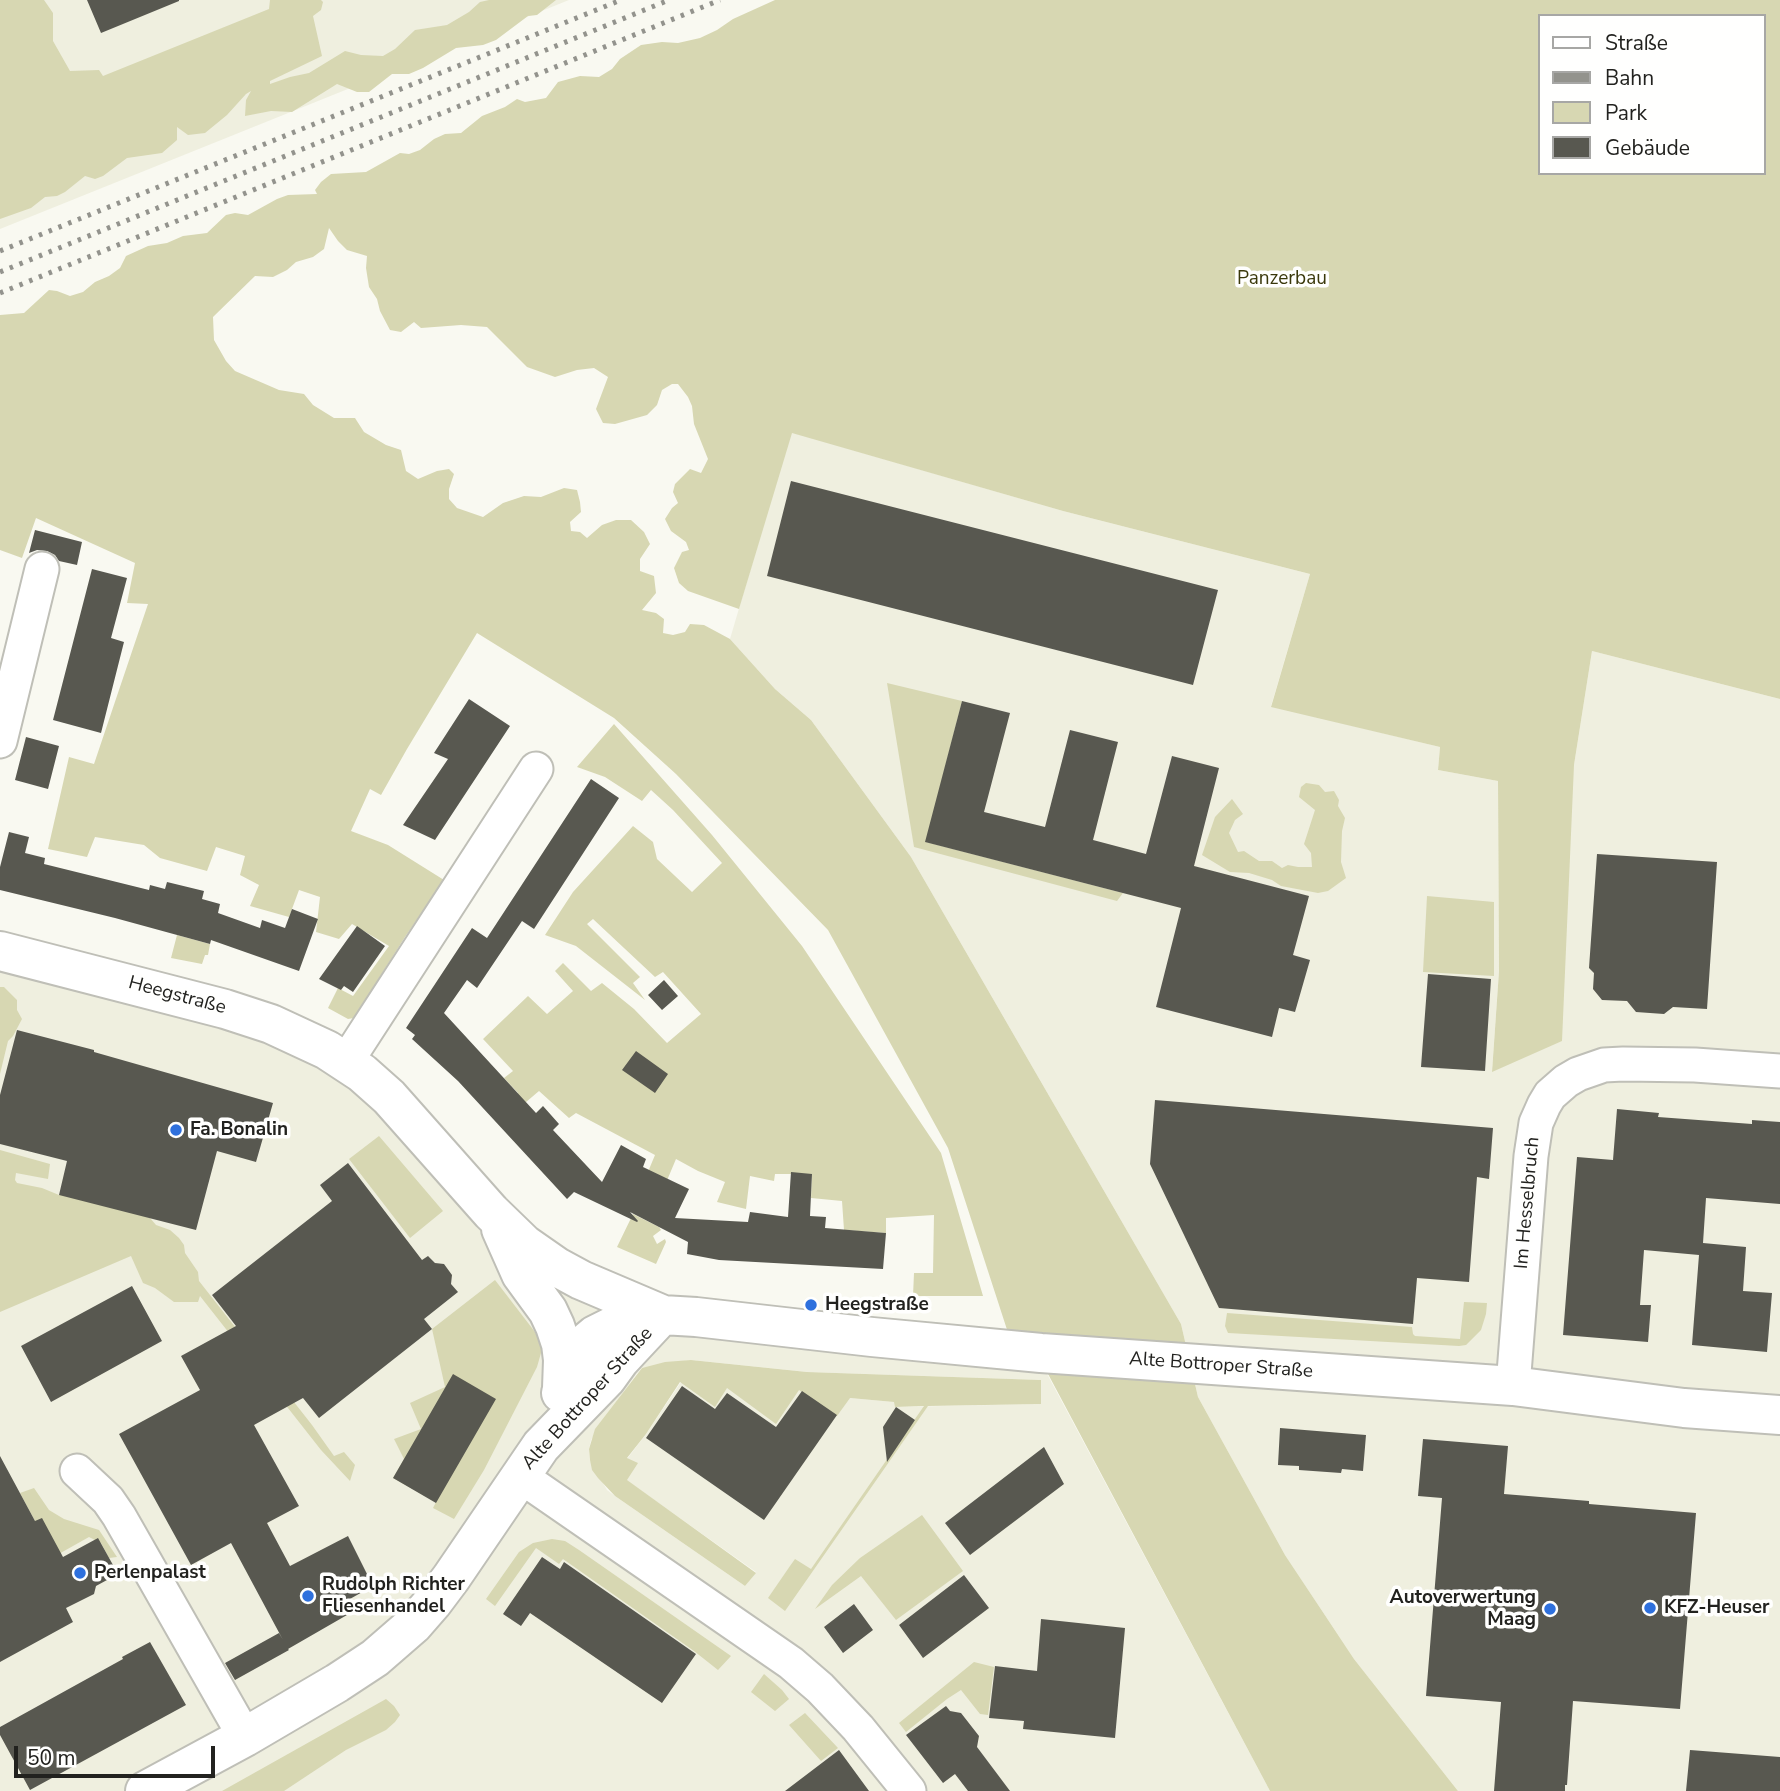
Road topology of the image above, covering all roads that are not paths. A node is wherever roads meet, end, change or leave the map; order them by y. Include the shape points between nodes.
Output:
1 (42, 569) dead end
2 (0, 741) edge
3 (536, 769) dead end
4 (0, 951) edge
5 (346, 1062) junction
6 (1780, 1071) edge
7 (497, 1218) junction
8 (662, 1315) junction
9 (1513, 1386) junction
10 (561, 1393) junction
11 (1780, 1415) edge
12 (541, 1446) junction
13 (77, 1471) dead end
14 (520, 1476) junction
15 (244, 1737) junction
16 (145, 1791) edge
17 (909, 1791) edge

1 - 2 street
3 - 5 street
4 - 5 street, Heegstraße via 238,1013 305,1039
5 - 7 street, Heegstraße via 389,1097
6 - 9 street, Im Hesselbruch via 1604,1065 1578,1074 1550,1095 1536,1123 1531,1156
7 - 8 street, Heegstraße via 557,1268
7 - 10 street, Heegstraße via 521,1274 555,1326 563,1360
8 - 9 street, Alte Bottroper Straße via 1041,1353
8 - 10 street, Alte Bottroper Straße via 622,1321 595,1335 580,1353
8 - 12 street, Alte Bottroper Straße
9 - 11 street, Alte Bottroper Straße
10 - 12 street, Heegstraße
12 - 14 street, Alte Bottroper Straße
13 - 15 street via 108,1500
14 - 15 street, Alte Bottroper Straße via 413,1625 375,1658
14 - 17 street via 791,1663 851,1721
15 - 16 street, Alte Bottroper Straße

